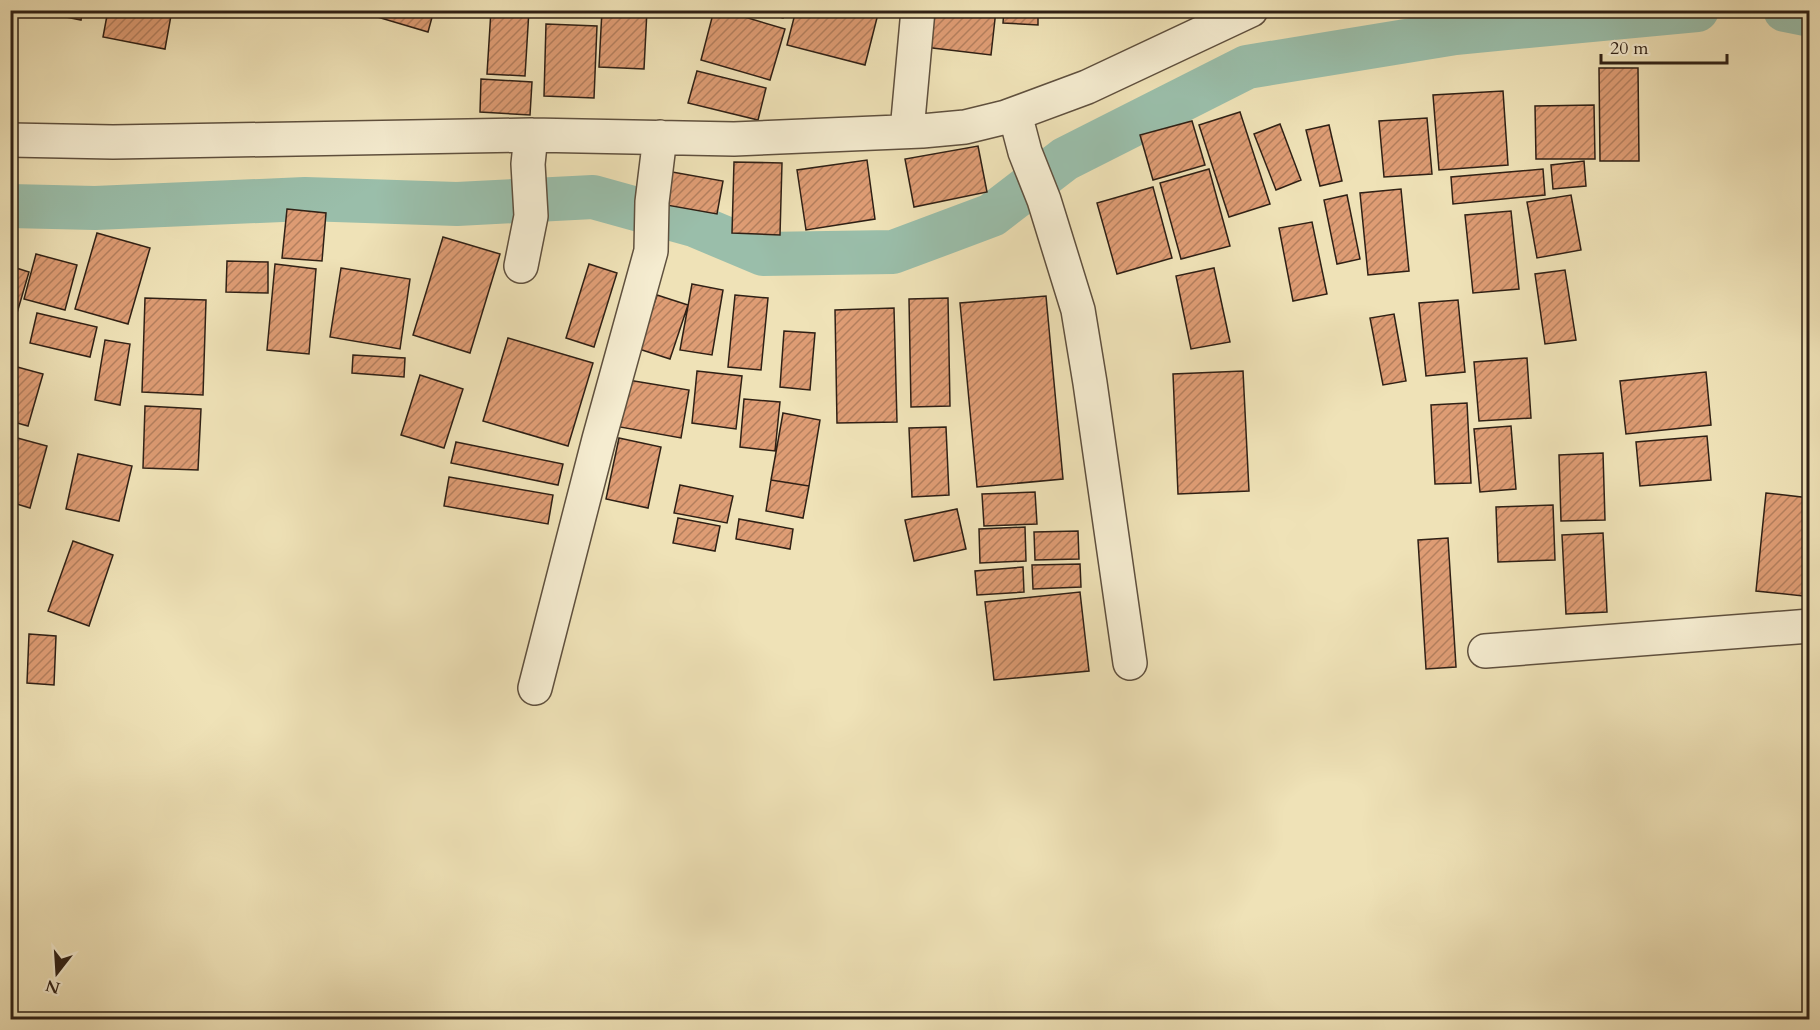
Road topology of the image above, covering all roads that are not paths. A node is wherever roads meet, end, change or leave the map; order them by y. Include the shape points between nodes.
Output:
1 (918, 10) edge
2 (1251, 10) edge
3 (1015, 114) junction
4 (907, 131) junction
5 (660, 137) junction
6 (10, 140) edge
7 (529, 150) junction
8 (521, 266) dead end
9 (1809, 626) edge
10 (1485, 651) dead end
11 (1130, 663) dead end
12 (535, 688) dead end

1 - 4 street
2 - 3 street via 1086,87
3 - 4 street via 965,127
3 - 11 street via 1078,310
4 - 5 street via 734,139
5 - 7 street
5 - 12 street via 651,251
6 - 7 street
7 - 8 street via 531,216
9 - 10 street

